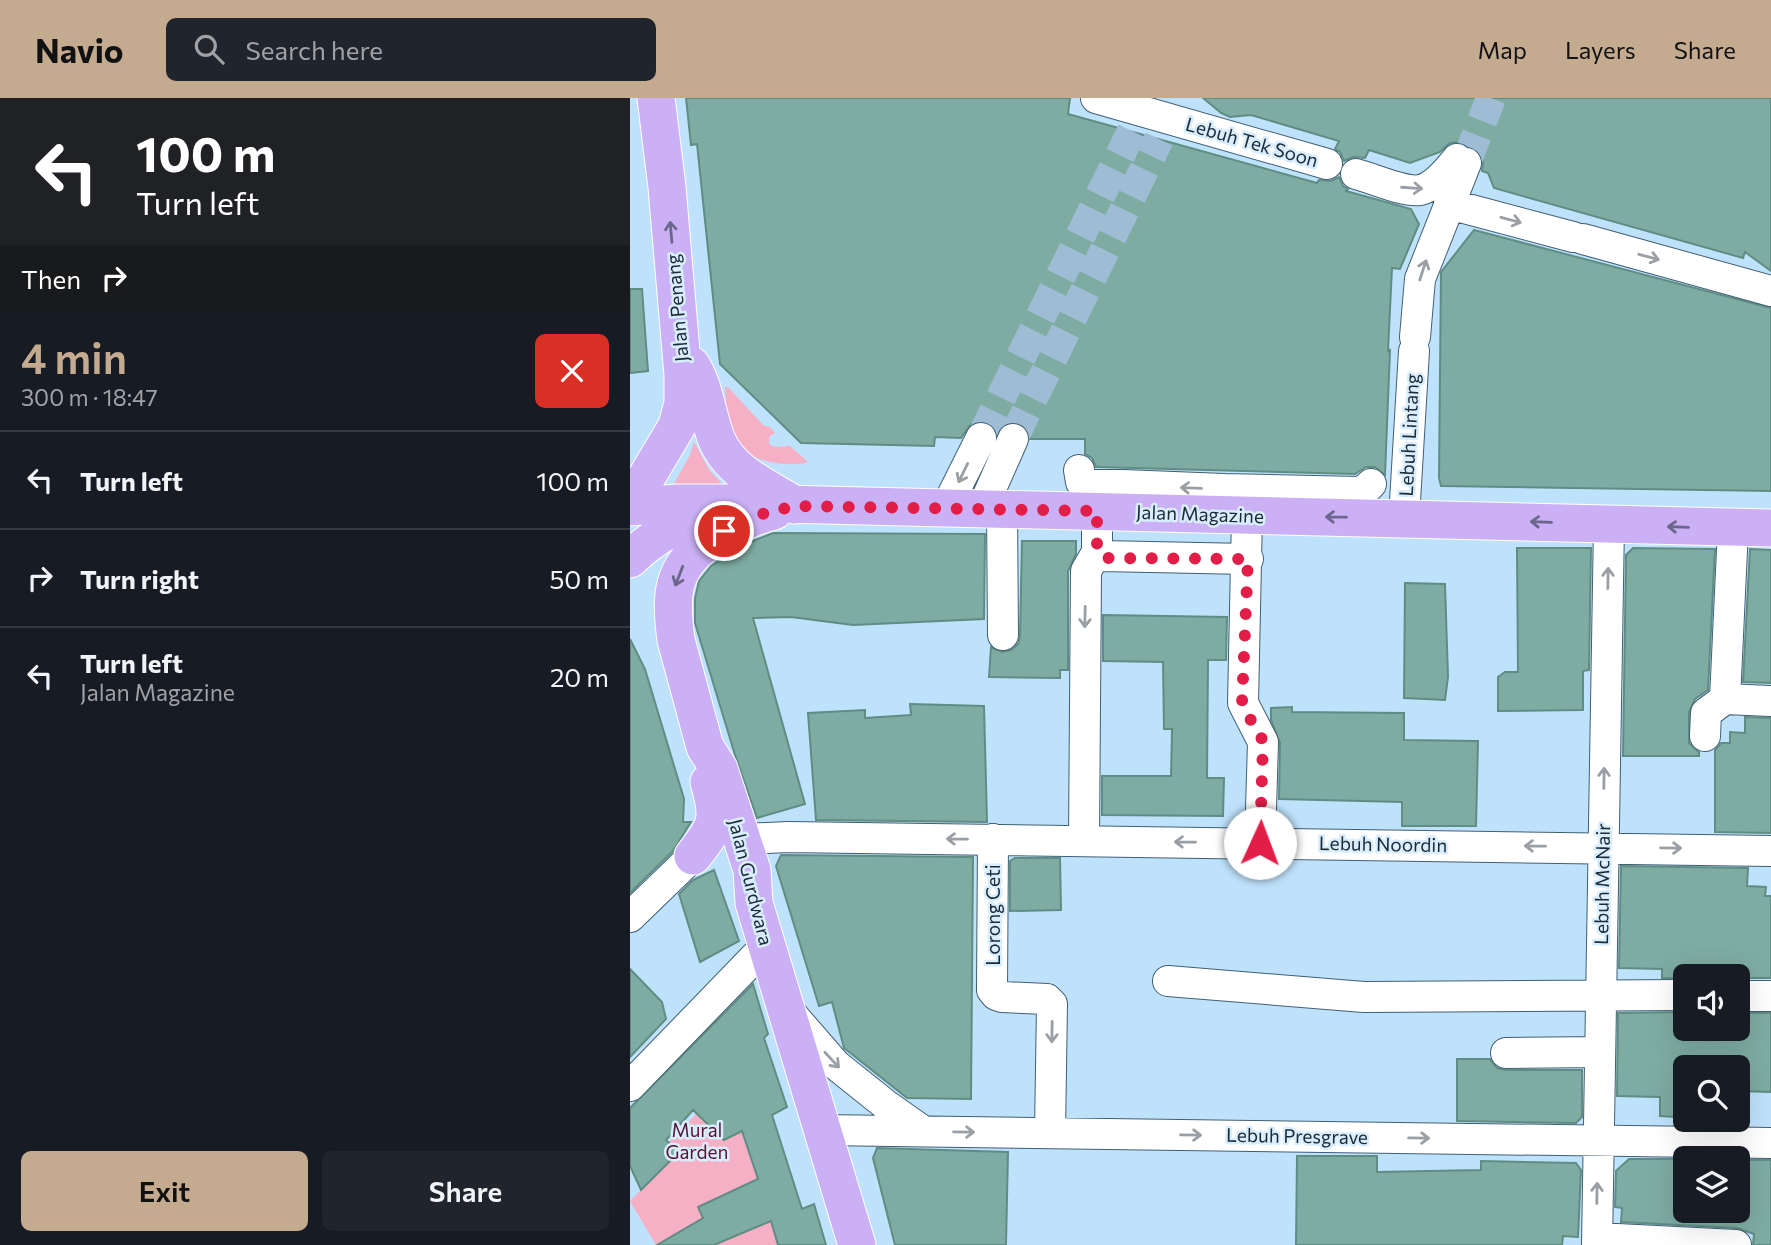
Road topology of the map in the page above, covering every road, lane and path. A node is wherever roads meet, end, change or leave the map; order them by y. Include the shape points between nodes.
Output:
1 (656, 98) edge
2 (1096, 98) edge
3 (1153, 121) edge
4 (1327, 164) dead end
5 (1356, 174) dead end
6 (1449, 204) junction
7 (1771, 291) edge
8 (681, 349) junction
9 (981, 438) tunnel mouth
10 (1013, 439) tunnel mouth
11 (630, 457) edge
12 (1079, 470) dead end
13 (1371, 484) dead end
14 (1123, 485) junction
15 (746, 503) junction
16 (1236, 503) junction
17 (630, 506) edge
18 (795, 506) junction
19 (976, 508) junction
20 (1097, 511) junction
21 (1404, 518) junction
22 (1609, 524) junction
23 (1771, 528) edge
24 (1733, 529) junction
25 (1099, 554) junction
26 (630, 559) edge
27 (1248, 559) junction
28 (1003, 635) dead end
29 (1725, 699) junction
30 (1771, 701) edge
31 (1705, 736) dead end
32 (705, 747) junction
33 (743, 839) junction
34 (993, 839) junction
35 (1084, 840) junction
36 (1260, 843) junction
37 (1603, 847) junction
38 (1771, 850) edge
39 (693, 856) junction
40 (754, 903) junction
41 (634, 909) edge
42 (768, 949) junction
43 (1168, 981) dead end
44 (1601, 995) junction
45 (1673, 995) edge
46 (1750, 996) edge
47 (1771, 996) edge
48 (786, 1009) junction
49 (1506, 1052) dead end
50 (1600, 1052) junction
51 (630, 1086) edge
52 (822, 1130) junction
53 (923, 1131) junction
54 (1050, 1133) junction
55 (1598, 1141) junction
56 (1771, 1143) edge
57 (1597, 1241) edge
58 (857, 1245) edge
59 (1736, 1245) edge

8 -> 1 main road, Jalan Penang
2 - 3 street, Lebuh Tek Soon
3 - 4 street, Lebuh Tek Soon
5 -> 6 street, Lebuh Lintang via 1420,190 1462,161
6 -> 7 street
21 -> 6 street, Lebuh Lintang via 1420,278
8 - 11 main road via 649,434
8 - 17 main road, Jalan Penang via 683,403 677,426
8 - 18 main road via 695,370 715,437 728,459
9 -> 19 street
10 - 19 street
12 - 14 street via 1081,482 1088,485
13 - 16 street via 1358,492
16 -> 14 street
14 - 20 street
15 - 17 main road, Jalan Magazine
15 - 18 main road, Jalan Magazine
15 - 26 main road via 684,522
16 - 20 main road, Jalan Magazine
21 -> 16 main road, Jalan Magazine
16 - 27 street
18 - 19 main road, Jalan Magazine
18 -> 32 main road, Jalan Gurdwara via 750,517 724,531 694,551 679,572 675,631
19 - 20 main road, Jalan Magazine
19 - 28 street
20 - 25 street
22 -> 21 main road, Jalan Magazine
24 -> 22 main road, Jalan Magazine
37 -> 22 street, Lebuh McNair
23 - 24 main road, Jalan Magazine
24 - 29 street
25 - 27 street via 1108,558
25 -> 35 street via 1086,571
27 - 36 street via 1242,703 1263,742
29 - 30 street
29 - 31 street via 1706,713
32 - 33 main road, Jalan Gurdwara via 719,769
32 - 39 main road via 716,819
34 -> 33 street, Lebuh Noordin
33 - 40 main road, Jalan Gurdwara via 752,870
34 - 35 street, Lebuh Noordin
34 -> 54 street, Lorong Ceti via 992,990 1002,997 1047,999 1052,1004
36 -> 35 street, Lebuh Noordin
37 -> 36 street, Lebuh Noordin
37 -> 38 street, Lebuh Noordin
37 - 44 street, Lebuh McNair
39 - 40 main road via 720,855 731,860
39 - 41 street
40 - 42 main road, Jalan Gurdwara
42 - 48 main road, Jalan Gurdwara
42 - 51 street
43 - 44 street via 1364,997
44 - 45 street
44 - 50 street, Lebuh McNair
46 - 47 street
48 - 52 main road, Jalan Gurdwara
48 -> 53 street via 836,1065
49 - 50 street
50 - 55 street, Lebuh McNair
52 - 53 street, Lebuh Presgrave
52 - 58 main road, Jalan Gurdwara
53 -> 54 street, Lebuh Presgrave
54 -> 55 street, Lebuh Presgrave
55 - 56 street, Lebuh Presgrave
57 -> 55 street, Lebuh McNair
57 - 59 street

